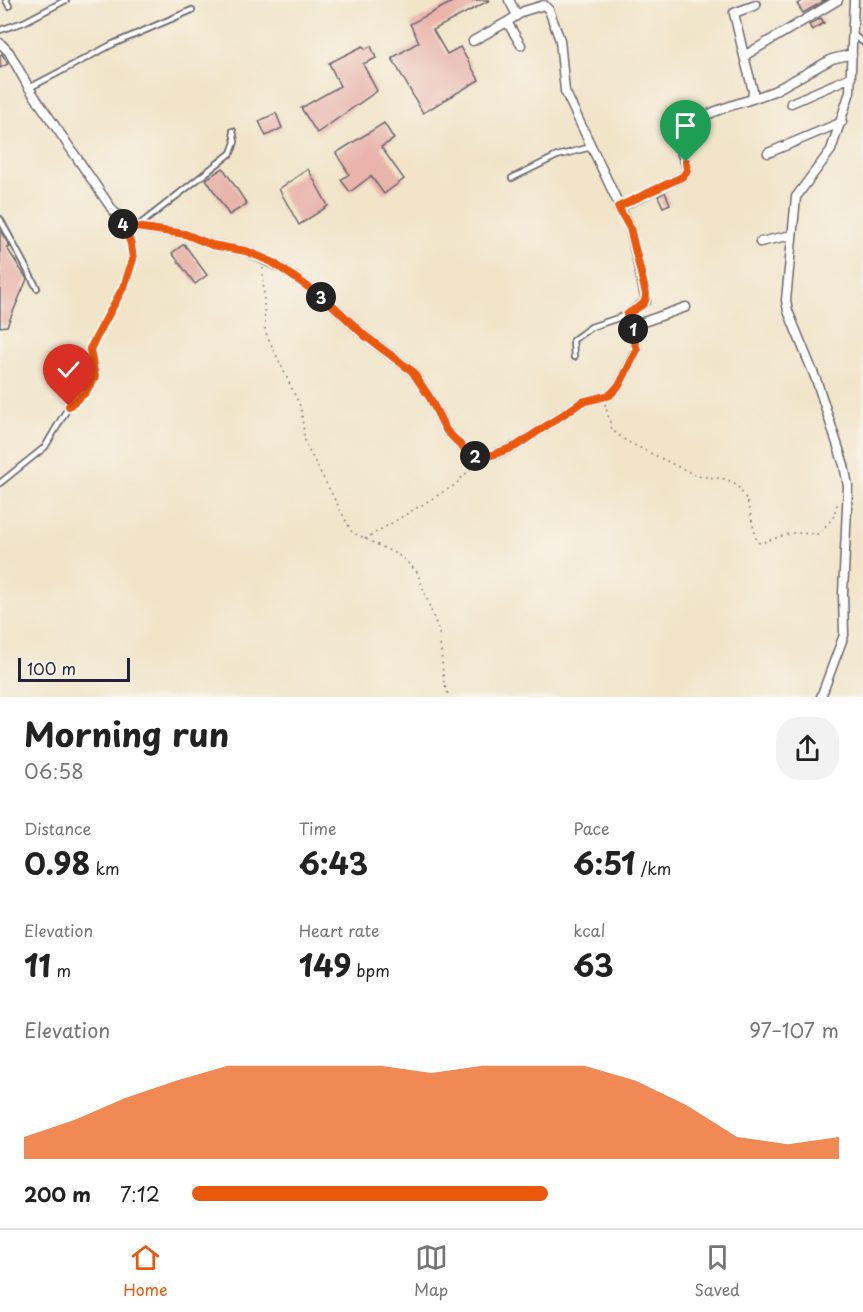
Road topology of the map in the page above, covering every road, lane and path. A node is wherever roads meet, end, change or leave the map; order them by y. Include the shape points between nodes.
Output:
1 (6, 0) edge
2 (66, 0) edge
3 (509, 0) edge
4 (838, 0) edge
5 (854, 0) edge
6 (547, 2) edge
7 (756, 5) dead end
8 (9, 6) dead end
9 (192, 10) dead end
10 (517, 15) junction
11 (507, 22) junction
12 (0, 30) edge
13 (852, 35) junction
14 (473, 41) dead end
15 (863, 42) edge
16 (0, 43) edge
17 (521, 45) dead end
18 (852, 54) junction
19 (744, 56) junction
20 (851, 77) junction
21 (28, 88) junction
22 (752, 99) junction
23 (791, 103) dead end
24 (842, 122) junction
25 (233, 131) dead end
26 (591, 147) junction
27 (768, 153) dead end
28 (512, 178) dead end
29 (618, 207) junction
30 (121, 218) junction
31 (0, 219) edge
32 (136, 227) junction
33 (792, 235) junction
34 (760, 242) dead end
35 (254, 256) junction
36 (37, 288) dead end
37 (686, 307) dead end
38 (627, 315) junction
39 (632, 327) junction
40 (574, 357) dead end
41 (605, 397) junction
42 (480, 457) junction
43 (0, 483) edge
44 (839, 500) dead end
45 (364, 538) junction
46 (449, 697) edge
47 (821, 697) edge

1 - 8 lane
2 - 12 lane
3 - 10 street
4 - 19 street
5 - 13 street
6 - 10 street
6 - 26 street via 560,40 565,91
7 - 19 street via 734,13
9 - 21 lane via 112,44
10 - 11 street
11 - 14 street
11 - 17 street
13 - 15 lane
13 - 18 street
16 - 21 street
18 - 20 street
18 - 22 street via 832,59
19 - 22 street
20 - 23 street
20 - 24 street
21 - 30 street
22 - 29 street via 710,112 687,126 678,136 677,146 686,162 687,171 682,177
24 - 27 street
24 - 33 street via 823,163 796,197
25 - 32 lane via 231,153
26 - 28 lane via 557,156
26 - 29 street
29 - 38 street via 630,228 646,294 641,307
30 - 32 street
30 - 43 lane via 133,259 125,284 90,349 95,377 85,393 69,406 45,447
31 - 36 lane
32 - 35 street via 174,231
33 - 34 street
33 - 47 street via 788,311 817,382 848,486 844,635
35 - 42 street via 272,262 327,300 365,336 412,371 454,441 470,455
35 - 45 path via 264,268 265,331 300,408 305,443 352,532
37 - 39 street
38 - 39 street
38 - 40 lane via 580,334 573,340
39 - 41 street via 637,343 635,357 626,367 620,384
41 - 42 street via 582,402 516,446
41 - 44 path via 608,420 618,436 697,476 736,484 747,500 757,542 791,533 818,534 833,518
42 - 45 path via 455,485
45 - 46 path via 402,557 422,582 439,633

